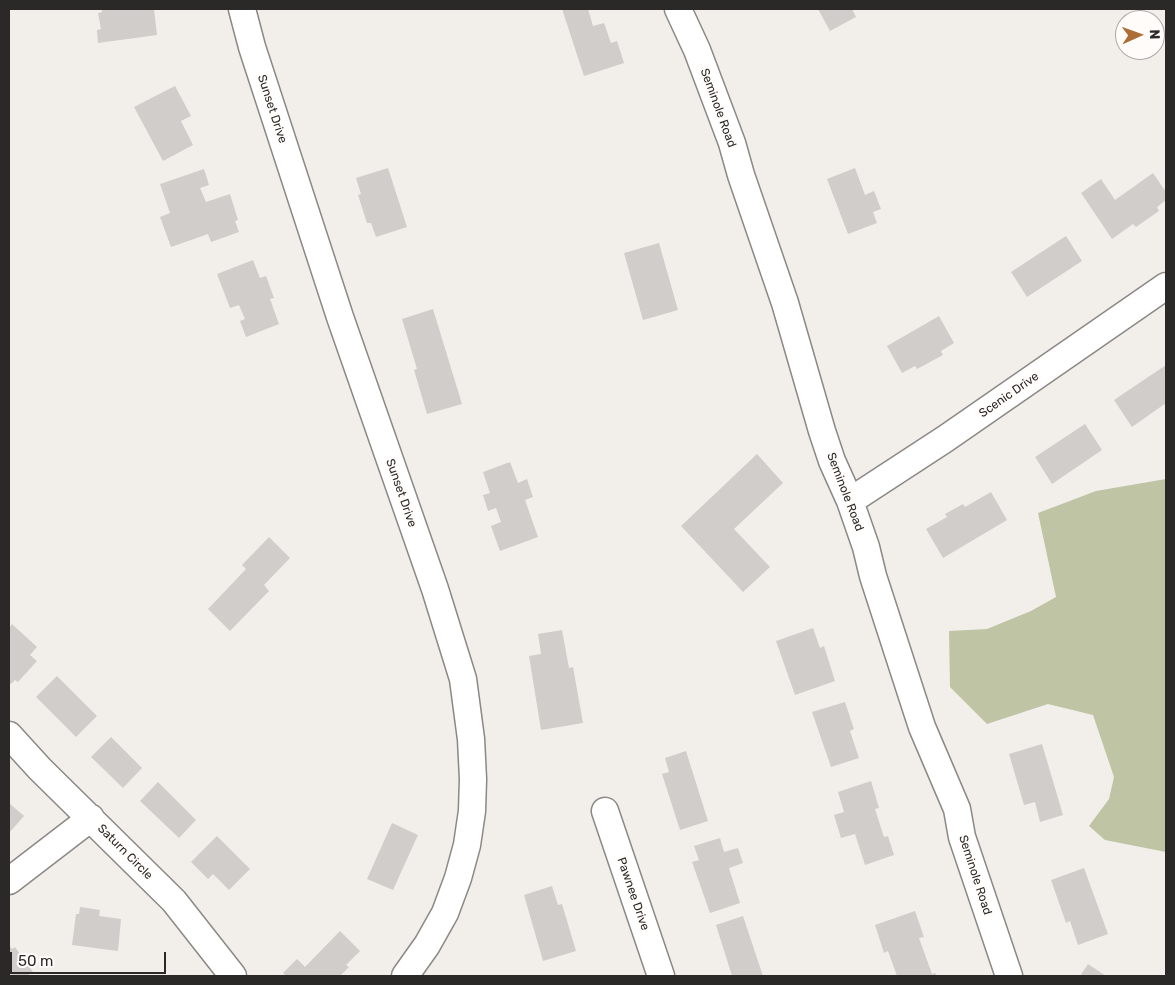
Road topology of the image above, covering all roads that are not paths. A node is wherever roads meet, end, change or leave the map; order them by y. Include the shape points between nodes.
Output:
1 (242, 9) edge
2 (678, 9) edge
3 (1166, 286) edge
4 (850, 501) junction
5 (9, 735) edge
6 (605, 811) dead end
7 (91, 818) junction
8 (9, 881) edge
9 (233, 976) edge
10 (406, 976) edge
11 (661, 976) edge
12 (1009, 976) edge

1 - 10 street, Sunset Drive via 340,317 463,679 473,779 467,845 445,913
2 - 4 street, Seminole Road via 698,50 732,143 785,304 822,431
3 - 4 street, Scenic Drive
4 - 12 street, Seminole Road via 922,727 957,810 962,837
5 - 7 street, Saturn Circle
6 - 11 street, Pawnee Drive
7 - 8 street
7 - 9 street, Saturn Circle via 174,901

